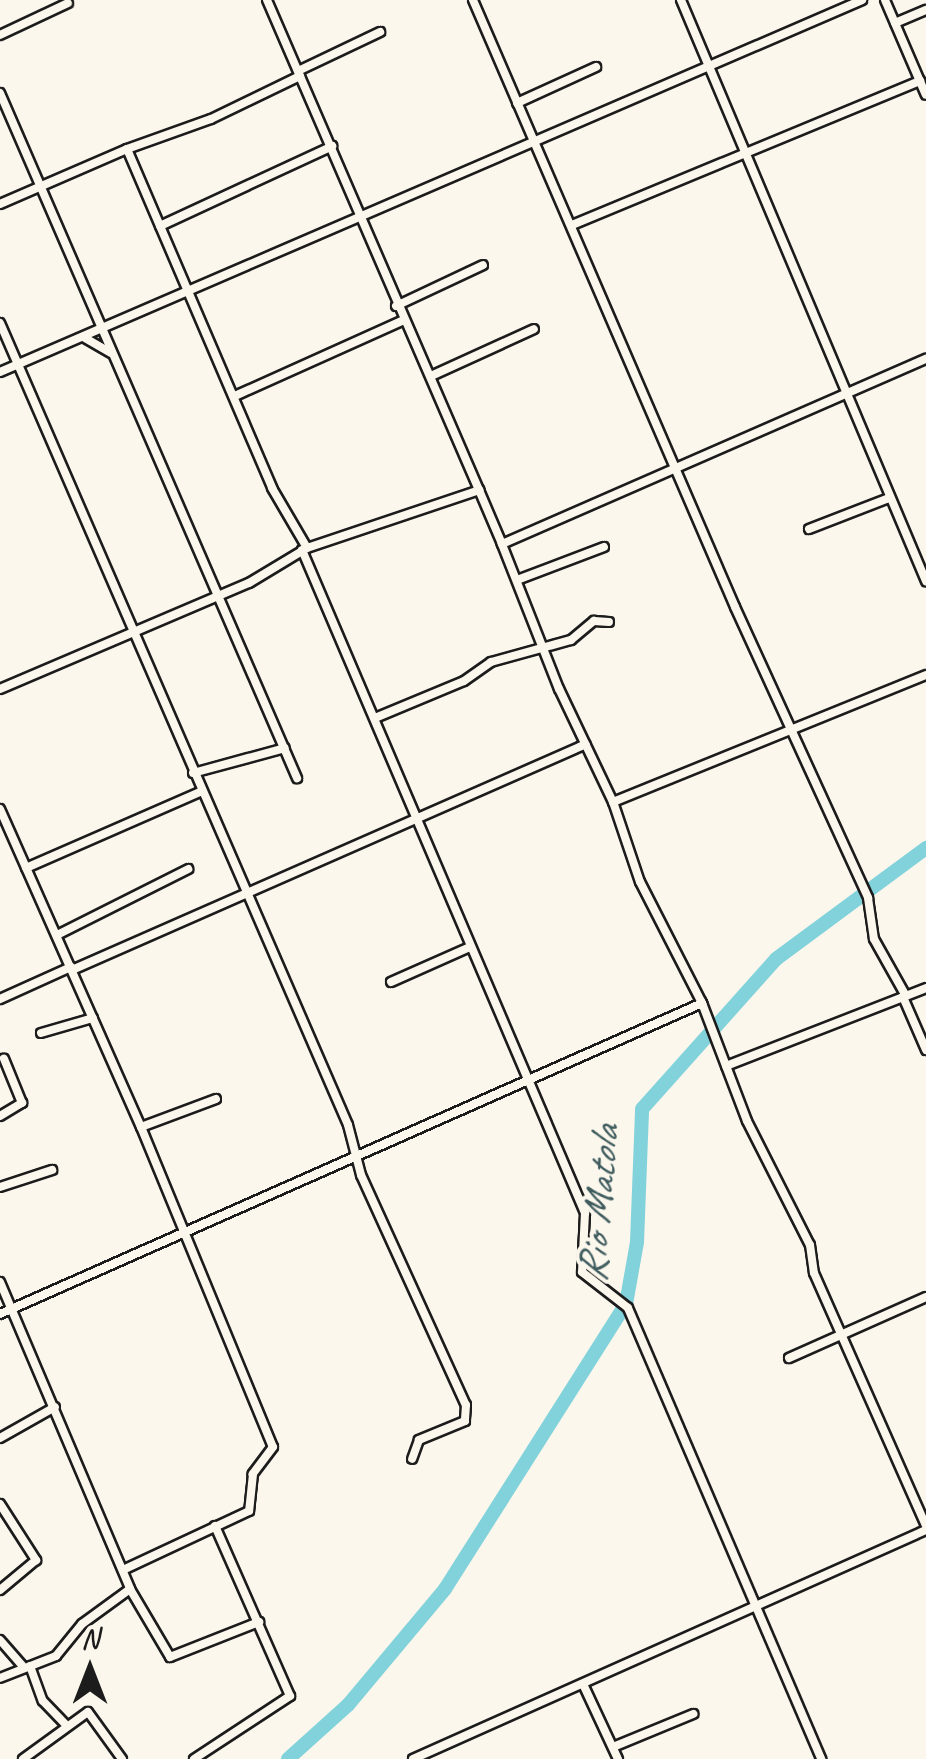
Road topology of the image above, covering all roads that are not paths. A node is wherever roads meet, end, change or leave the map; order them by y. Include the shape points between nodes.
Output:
1 (268, 0) edge
2 (473, 0) edge
3 (680, 0) edge
4 (862, 0) edge
5 (885, 0) edge
6 (70, 1) edge
7 (926, 10) edge
8 (895, 23) junction
9 (380, 32) dead end
10 (0, 34) edge
11 (708, 64) junction
12 (596, 67) dead end
13 (299, 74) junction
14 (920, 81) junction
15 (0, 94) edge
16 (926, 95) edge
17 (517, 103) junction
18 (534, 142) junction
19 (332, 146) junction
20 (128, 149) junction
21 (746, 153) junction
22 (38, 187) junction
23 (0, 204) edge
24 (362, 217) junction
25 (572, 225) junction
26 (160, 226) junction
27 (483, 265) dead end
28 (188, 291) junction
29 (396, 306) junction
30 (404, 320) junction
31 (0, 323) edge
32 (104, 329) junction
33 (534, 329) dead end
34 (84, 337) junction
35 (111, 353) junction
36 (926, 359) edge
37 (15, 366) junction
38 (0, 372) edge
39 (431, 376) junction
40 (237, 394) junction
41 (846, 394) junction
42 (678, 468) junction
43 (478, 490) junction
44 (890, 498) junction
45 (808, 529) dead end
46 (502, 544) junction
47 (604, 546) dead end
48 (300, 551) junction
49 (517, 580) junction
50 (926, 582) edge
51 (217, 595) junction
52 (609, 622) dead end
53 (129, 631) junction
54 (544, 648) junction
55 (926, 674) edge
56 (0, 689) edge
57 (375, 718) junction
58 (790, 729) junction
59 (586, 744) junction
60 (285, 748) junction
61 (193, 773) junction
62 (297, 778) dead end
63 (202, 791) junction
64 (613, 802) junction
65 (0, 809) edge
66 (418, 822) junction
67 (26, 868) junction
68 (188, 868) dead end
69 (244, 893) junction
70 (57, 934) junction
71 (470, 947) junction
72 (71, 968) junction
73 (390, 982) dead end
74 (926, 988) edge
75 (905, 996) junction
76 (0, 998) edge
77 (702, 1003) junction
78 (93, 1018) junction
79 (41, 1032) dead end
80 (926, 1050) edge
81 (4, 1059) dead end
82 (726, 1066) junction
83 (529, 1084) junction
84 (216, 1099) dead end
85 (0, 1116) edge
86 (142, 1127) junction
87 (358, 1158) junction
88 (52, 1170) dead end
89 (0, 1187) edge
90 (184, 1233) junction
91 (0, 1282) edge
92 (926, 1297) edge
93 (12, 1308) junction
94 (0, 1314) edge
95 (842, 1332) junction
96 (789, 1358) dead end
97 (52, 1408) junction
98 (0, 1438) edge
99 (412, 1460) dead end
100 (0, 1504) edge
101 (215, 1526) junction
102 (926, 1528) edge
103 (123, 1570) junction
104 (130, 1589) junction
105 (0, 1590) edge
106 (756, 1610) junction
107 (259, 1622) junction
108 (2, 1642) edge
109 (26, 1666) junction
110 (3, 1676) edge
111 (583, 1684) junction
112 (57, 1714) junction
113 (693, 1714) dead end
114 (79, 1716) junction
115 (66, 1725) junction
116 (613, 1747) junction
117 (24, 1759) edge
118 (122, 1759) edge
119 (194, 1759) edge
120 (413, 1759) edge
121 (618, 1759) edge
122 (822, 1759) edge

1 - 13 street
2 - 17 street
3 - 11 street
4 - 11 street
5 - 8 street
6 - 10 street
7 - 8 street
8 - 14 street
9 - 13 street
11 - 18 street
11 - 21 street
12 - 17 street
13 - 19 street
13 - 20 street via 211,120
14 - 16 street
14 - 21 street
15 - 22 street
17 - 18 street
18 - 24 street
18 - 25 street
19 - 24 street
19 - 26 street
20 - 22 street
20 - 26 street
21 - 25 street
21 - 41 street
22 - 23 street
22 - 32 street
24 - 28 street
24 - 29 street
25 - 42 street
26 - 28 street
27 - 29 street
28 - 32 street
28 - 40 street
29 - 30 street
30 - 39 street
30 - 40 street
31 - 37 street
32 - 34 street
32 - 35 street
33 - 39 street
34 - 35 street
34 - 37 street
35 - 51 street
36 - 41 street
37 - 38 street
37 - 53 street
39 - 43 street
40 - 48 street
41 - 42 street
41 - 44 street
42 - 46 street
42 - 58 street
43 - 46 street
43 - 48 street
44 - 45 street
44 - 50 street
46 - 49 street
47 - 49 street
48 - 51 street
48 - 57 street
49 - 54 street
51 - 53 street
51 - 60 street
52 - 54 street via 594,621 574,638
53 - 56 street
53 - 61 street
54 - 57 street via 486,663 464,680
54 - 59 street
55 - 58 street
57 - 66 street
58 - 64 street via 741,755
58 - 75 street via 868,898 874,939
59 - 64 street
59 - 66 street
60 - 61 street
60 - 62 street
61 - 63 street
63 - 67 street
63 - 69 street
64 - 77 street via 640,882
65 - 67 street
66 - 69 street
66 - 71 street
67 - 70 street
68 - 70 street
69 - 72 street
69 - 87 street
70 - 72 street
71 - 73 street
71 - 83 street
72 - 76 street
72 - 78 street
74 - 75 street
75 - 80 street
75 - 82 street
77 - 82 street
77 - 83 street
78 - 79 street
78 - 86 street
81 - 85 street via 22,1102
82 - 95 street via 810,1244 814,1273
83 - 87 street
83 - 106 street via 585,1213 582,1272 628,1308
84 - 86 street
86 - 90 street
87 - 90 street
87 - 99 street via 468,1412 465,1421 419,1440
88 - 89 street
90 - 93 street
90 - 101 street via 273,1447 253,1474 249,1511
91 - 93 street
92 - 95 street
93 - 94 street
93 - 97 street
95 - 96 street
95 - 102 street
97 - 98 street
97 - 103 street
100 - 105 street via 36,1560
101 - 103 street
101 - 107 street
102 - 106 street
103 - 104 street
104 - 107 street via 170,1657
104 - 109 street via 82,1624 56,1656
106 - 111 street
106 - 122 street
107 - 119 street via 289,1702
108 - 109 street
108 - 110 street
109 - 110 street
109 - 112 street
111 - 116 street
111 - 120 street
112 - 114 street
112 - 115 street
113 - 116 street
114 - 115 street
114 - 118 street via 92,1713
115 - 117 street
116 - 121 street

